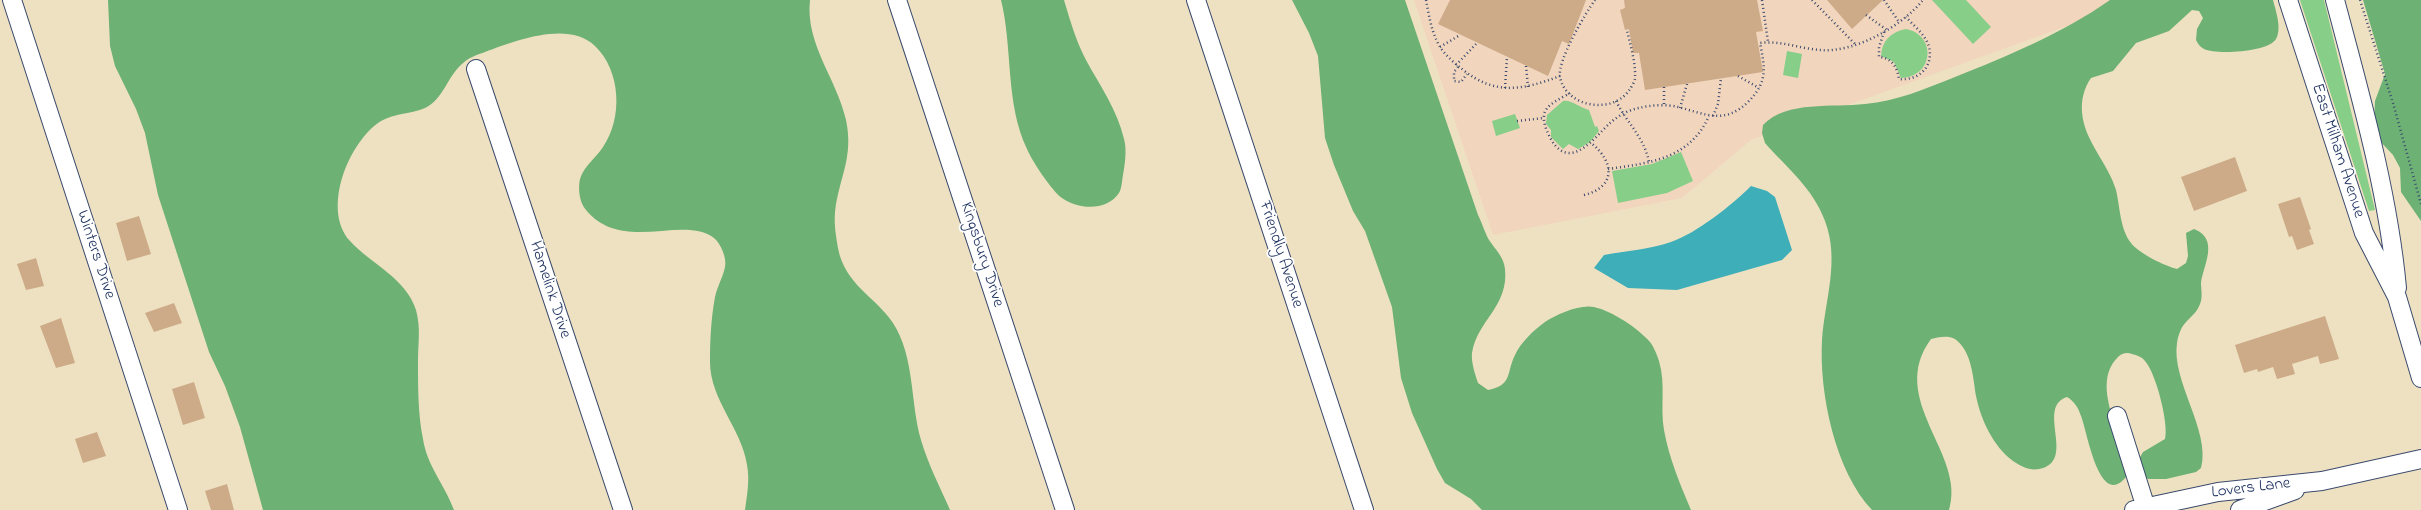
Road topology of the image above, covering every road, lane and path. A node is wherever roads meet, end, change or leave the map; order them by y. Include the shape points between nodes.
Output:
1 (12, 0) edge
2 (896, 0) edge
3 (1196, 0) edge
4 (1426, 0) edge
5 (1595, 0) edge
6 (1762, 0) edge
7 (1812, 0) edge
8 (1884, 0) edge
9 (1923, 0) edge
10 (2288, 0) edge
11 (2334, 0) edge
12 (2360, 0) edge
13 (1866, 15) dead end
14 (1906, 17) junction
15 (1899, 22) junction
16 (1627, 30) dead end
17 (1886, 31) junction
18 (1460, 35) dead end
19 (1768, 42) junction
20 (1477, 43) dead end
21 (1855, 44) junction
22 (1440, 47) junction
23 (1507, 57) dead end
24 (1457, 66) junction
25 (1526, 66) dead end
26 (476, 70) dead end
27 (1467, 74) junction
28 (1560, 76) junction
29 (1738, 76) dead end
30 (1721, 78) dead end
31 (1687, 84) dead end
32 (1528, 87) junction
33 (1664, 87) dead end
34 (1505, 88) junction
35 (1760, 88) junction
36 (1570, 93) junction
37 (1616, 102) junction
38 (1664, 106) junction
39 (1680, 108) junction
40 (1623, 114) junction
41 (1711, 116) junction
42 (1544, 118) junction
43 (1517, 120) dead end
44 (1592, 143) junction
45 (1649, 162) junction
46 (1608, 168) junction
47 (1584, 196) dead end
48 (2421, 204) edge
49 (2397, 297) junction
50 (2421, 378) edge
51 (2118, 416) dead end
52 (2421, 459) edge
53 (2322, 481) junction
54 (2287, 502) edge
55 (2140, 509) edge
56 (178, 510) edge
57 (623, 510) edge
58 (1065, 510) edge
59 (1364, 510) edge
60 (2240, 510) edge

1 - 56 street, Winters Drive
2 - 58 street, Kingsbury Drive
3 - 59 street, Friendly Avenue
4 - 22 path via 1431,24
5 - 28 path via 1565,54
6 - 19 path
7 - 21 path
8 - 15 path
9 - 14 path
10 - 49 street, East Milham Avenue via 2364,234
11 - 49 street, East Milham Avenue via 2357,85 2393,241
12 - 48 path via 2393,103
13 - 17 path
14 - 15 path
14 - 17 path via 1929,46 1929,61 1920,75 1913,79 1899,79 1894,64 1879,57 1879,46
15 - 17 path
16 - 37 path via 1635,79 1629,91
17 - 21 path
18 - 22 path
19 - 21 path via 1823,51
19 - 35 path via 1760,43 1765,71
20 - 24 path
22 - 24 path
23 - 34 path
24 - 27 path
24 - 27 path via 1454,81 1461,82
25 - 32 path
26 - 57 street, Hamelink Drive
27 - 34 path via 1494,87
28 - 32 path
28 - 36 path
29 - 35 path
30 - 41 path via 1718,104
31 - 39 path
32 - 34 path
33 - 38 path
35 - 41 path via 1742,107 1728,114
36 - 37 path via 1590,105
36 - 42 path via 1550,105 1545,111
37 - 40 path
38 - 39 path
38 - 40 path via 1639,108
39 - 41 path
40 - 44 path via 1610,123
40 - 45 path via 1641,138
41 - 45 path via 1702,132 1689,144 1674,154
42 - 43 path
42 - 44 path via 1556,148 1565,152 1585,148
44 - 46 path via 1606,157
45 - 46 path
46 - 47 path via 1605,184 1598,191
49 - 50 street, East Milham Avenue
51 - 55 street
52 - 53 street, Lovers Lane
53 - 54 street, Lovers Lane
53 - 55 street, Lovers Lane via 2218,492
54 - 60 street, Lovers Lane

